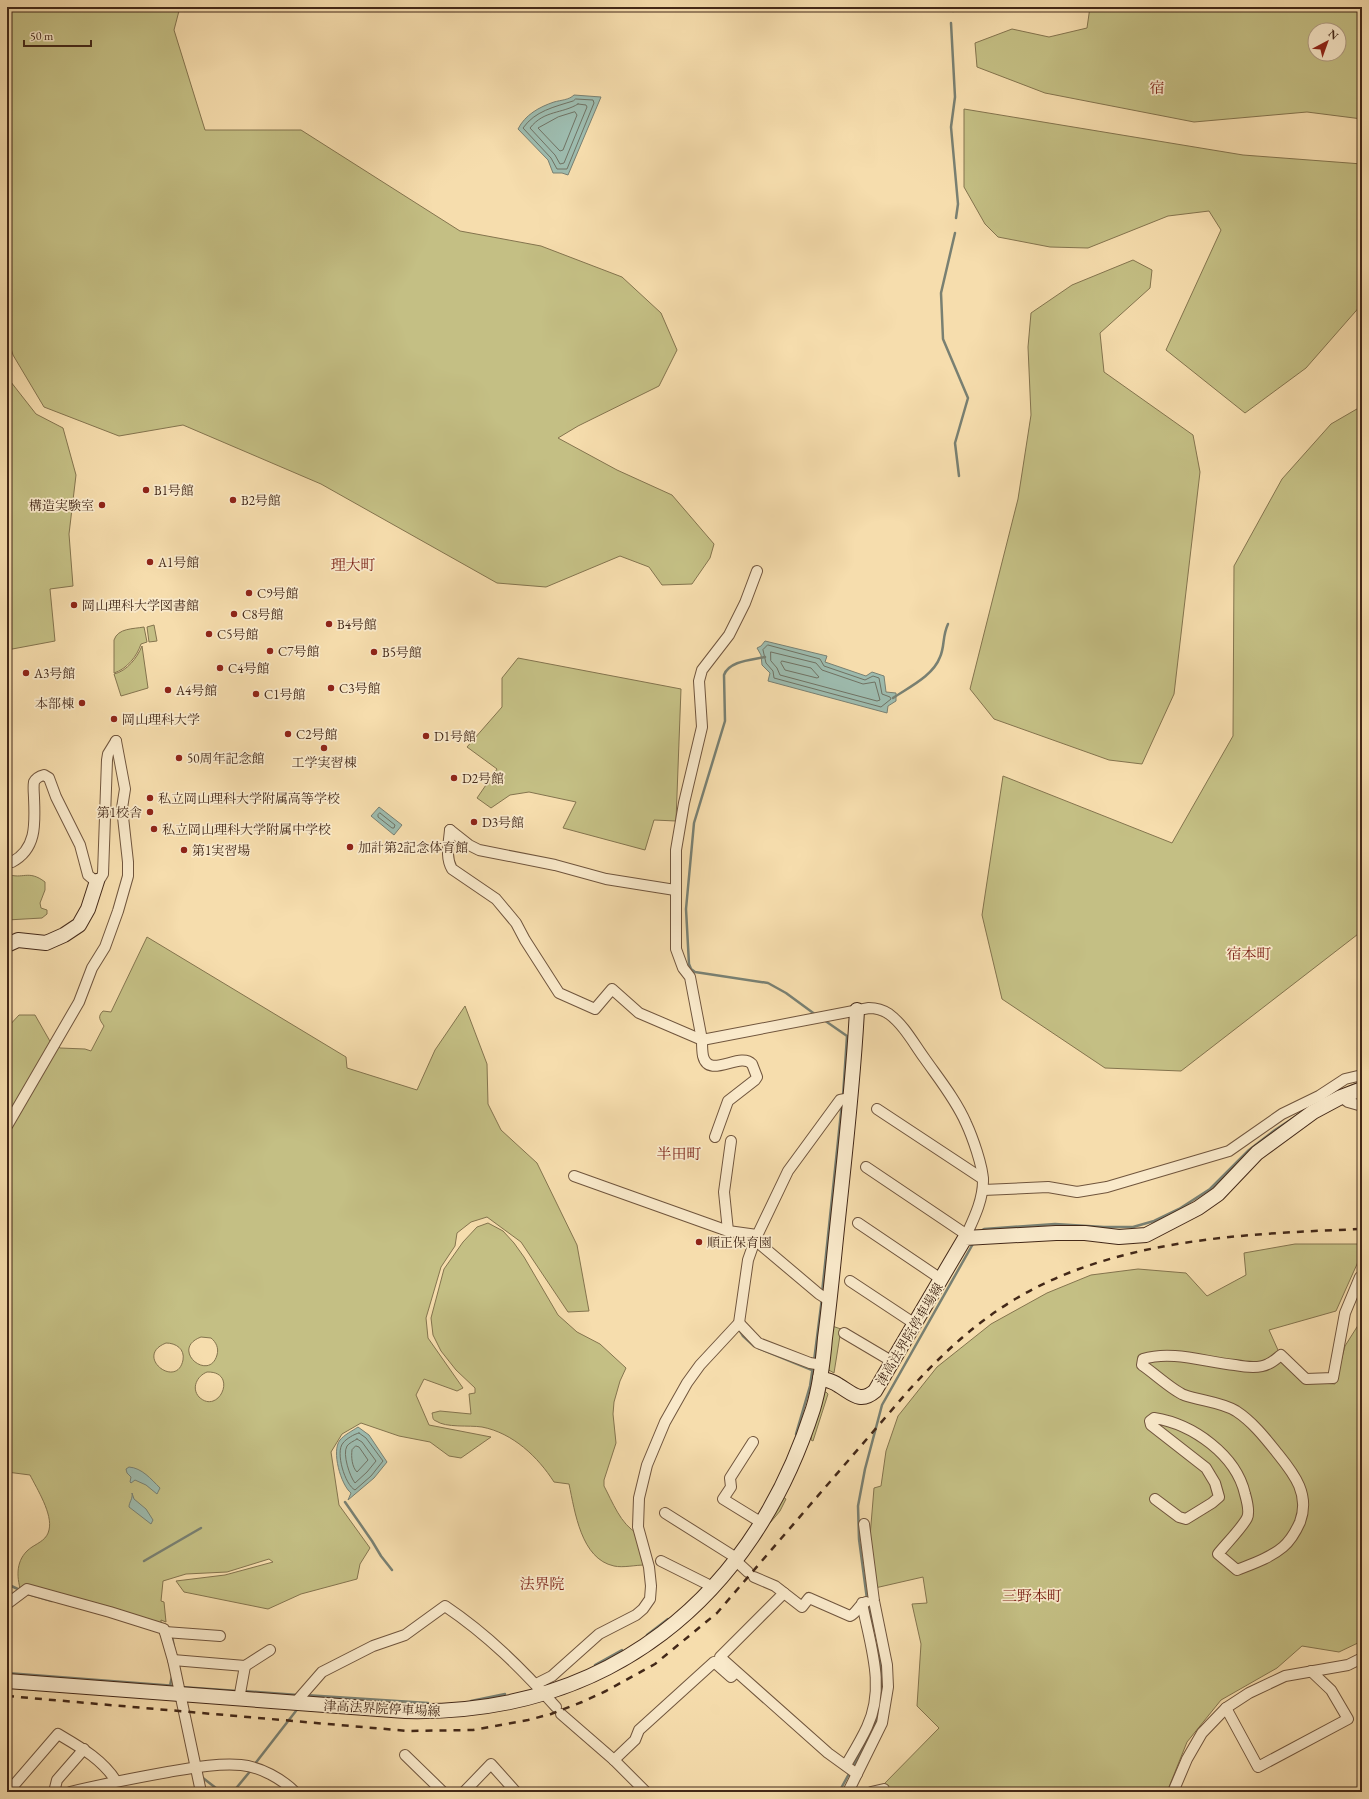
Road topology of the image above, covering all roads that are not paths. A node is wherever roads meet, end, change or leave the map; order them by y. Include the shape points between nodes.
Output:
1 (757, 571) dead end
2 (7, 860) edge
3 (97, 881) junction
4 (675, 890) junction
5 (7, 945) edge
6 (857, 1010) junction
7 (702, 1040) junction
8 (1362, 1075) edge
9 (1362, 1089) edge
10 (1328, 1098) junction
11 (845, 1099) junction
12 (1362, 1106) edge
13 (877, 1109) dead end
14 (1276, 1118) junction
15 (7, 1126) edge
16 (716, 1137) dead end
17 (731, 1141) dead end
18 (1252, 1148) junction
19 (1229, 1151) junction
20 (866, 1166) dead end
21 (574, 1176) dead end
22 (983, 1179) junction
23 (983, 1190) junction
24 (858, 1223) dead end
25 (728, 1231) junction
26 (754, 1236) junction
27 (971, 1237) junction
28 (1362, 1276) edge
29 (941, 1279) junction
30 (850, 1281) dead end
31 (824, 1297) junction
32 (738, 1324) junction
33 (915, 1324) junction
34 (844, 1333) dead end
35 (893, 1362) junction
36 (817, 1368) junction
37 (753, 1442) dead end
38 (1155, 1499) dead end
39 (666, 1514) dead end
40 (758, 1520) junction
41 (864, 1524) dead end
42 (734, 1557) junction
43 (661, 1561) dead end
44 (708, 1585) junction
45 (784, 1593) junction
46 (868, 1602) junction
47 (7, 1604) edge
48 (166, 1632) junction
49 (220, 1636) dead end
50 (270, 1650) dead end
51 (1362, 1658) edge
52 (173, 1660) junction
53 (245, 1666) junction
54 (1310, 1671) junction
55 (736, 1672) junction
56 (7, 1681) edge
57 (539, 1688) junction
58 (180, 1689) junction
59 (240, 1694) junction
60 (300, 1700) junction
61 (1226, 1708) junction
62 (878, 1711) junction
63 (84, 1750) junction
64 (405, 1755) dead end
65 (614, 1760) junction
66 (196, 1768) junction
67 (851, 1770) junction
68 (116, 1781) junction
69 (102, 1784) junction
70 (884, 1789) dead end
71 (8, 1792) edge
72 (54, 1792) edge
73 (70, 1792) edge
74 (95, 1792) edge
75 (201, 1792) edge
76 (295, 1792) edge
77 (444, 1792) edge
78 (464, 1792) edge
79 (516, 1792) edge
80 (646, 1792) edge
81 (848, 1792) edge
82 (871, 1792) edge
83 (1172, 1792) edge

1 - 4 street via 730,635 702,670 699,681 702,727 676,850
2 - 3 street via 12,862 20,858 32,840 35,829 34,783 38,777 44,775 49,778 80,845 88,875
3 - 5 main road via 88,909 79,925 64,936 46,943 18,940
3 - 15 street via 103,874 107,760 116,741 125,789 122,808 128,876 105,947 92,968 79,1002
4 - 7 street via 676,948 683,968 690,977
4 - 7 street via 606,879 555,865 479,850 450,830 448,863 452,869 496,899 516,923 559,993 595,1009 612,989 639,1013
6 - 7 street
6 - 11 main road
6 - 22 street via 876,1008 888,1013 904,1030 955,1102 966,1122
7 - 16 street via 703,1057 707,1064 713,1066 748,1060 757,1077 752,1084 728,1100
8 - 10 street via 1345,1079
9 - 10 main road
10 - 12 street
10 - 14 street
10 - 18 main road via 1313,1112
11 - 26 street via 788,1171
11 - 31 main road
13 - 22 street
14 - 18 street
14 - 19 street
17 - 25 street via 724,1192
18 - 19 street via 1234,1154
18 - 27 main road via 1218,1194 1198,1208 1146,1235 1119,1237 1056,1233
19 - 23 street via 1107,1187 1077,1192 1048,1187
20 - 27 street
21 - 25 street
22 - 23 street
23 - 27 street
24 - 29 street
25 - 26 street
26 - 31 street
26 - 32 street
27 - 29 main road, 津高法界院停車場線
28 - 38 street via 1345,1313 1333,1378 1306,1379 1280,1355 1268,1365 1249,1367 1175,1356 1143,1359 1142,1365 1183,1394 1238,1412 1262,1434 1288,1467 1295,1477 1304,1503 1296,1532 1283,1547 1237,1570 1218,1554 1247,1518 1248,1504 1243,1484 1224,1457 1198,1434 1154,1418 1150,1421 1151,1425 1206,1468 1219,1496 1186,1519 1179,1517
29 - 33 main road, 津高法界院停車場線
30 - 33 street
31 - 36 main road
32 - 36 street via 758,1343
32 - 57 street via 687,1383 665,1422 647,1465 639,1498 638,1527 649,1567 650,1599 636,1615 599,1634
33 - 35 main road, 津高法界院停車場線
34 - 35 street
35 - 36 main road, 津高法界院停車場線 via 875,1391 866,1397 857,1397
36 - 40 main road, 津高法界院停車場線 via 814,1406 802,1438 773,1503
37 - 40 street via 730,1478 731,1487 723,1499
39 - 42 street
40 - 42 main road, 津高法界院停車場線
41 - 46 street
42 - 44 main road, 津高法界院停車場線
42 - 45 street via 751,1574
43 - 44 street
44 - 57 main road, 津高法界院停車場線 via 686,1613 658,1636 623,1659 585,1679
45 - 46 street via 802,1607 810,1598 850,1616
45 - 55 street via 720,1657
46 - 62 street via 878,1650 889,1676
47 - 48 street via 27,1589 110,1612 164,1629
48 - 49 street
48 - 52 street
50 - 53 street
51 - 54 street via 1348,1664
52 - 53 street
52 - 58 street
53 - 59 street
54 - 61 street via 1285,1676 1249,1693
54 - 61 street via 1331,1690 1348,1719 1258,1766
55 - 65 street via 731,1677 714,1662 639,1730 635,1740
55 - 67 street
56 - 58 main road, 津高法界院停車場線
57 - 60 main road, 津高法界院停車場線 via 494,1706 436,1712
57 - 60 street via 484,1634 445,1606 406,1635 373,1646 322,1672
57 - 65 street via 559,1711
58 - 59 main road, 津高法界院停車場線
58 - 66 street
59 - 60 main road, 津高法界院停車場線
61 - 83 street via 1202,1733
62 - 67 street via 867,1727
62 - 67 street via 879,1730
63 - 68 street via 100,1762
63 - 71 street via 58,1734
63 - 72 street via 57,1780
64 - 77 street
65 - 80 street
66 - 68 street
66 - 75 street
66 - 76 street via 242,1765 277,1778
67 - 81 street
68 - 69 street
69 - 73 street
69 - 74 street
70 - 82 street
78 - 79 street via 491,1764

